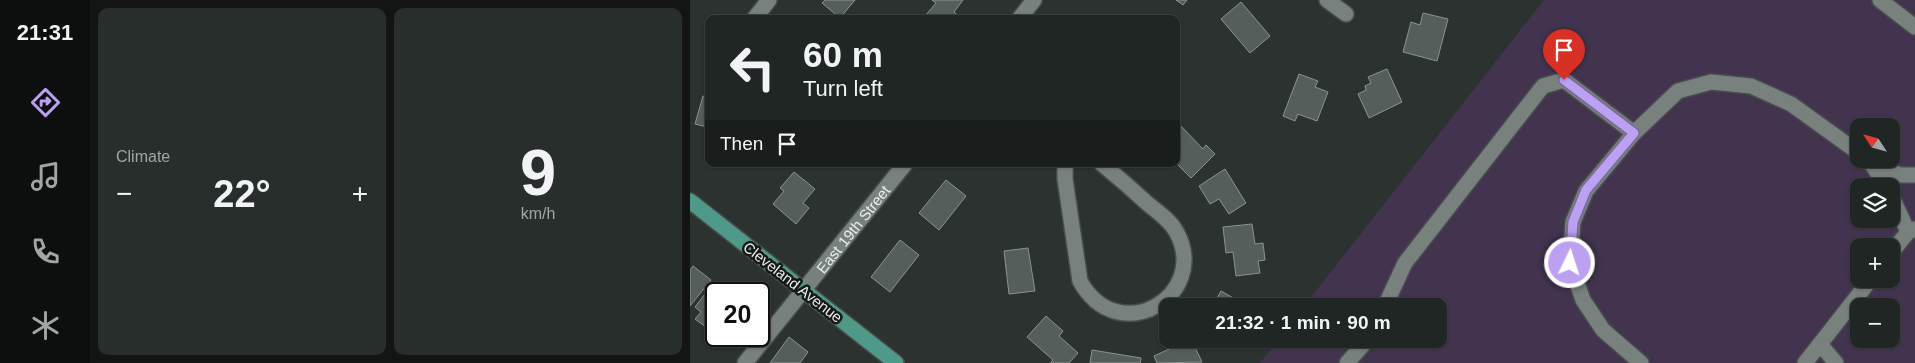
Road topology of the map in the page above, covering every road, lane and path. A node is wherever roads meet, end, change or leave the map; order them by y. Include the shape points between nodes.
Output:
1 (769, 0) edge
2 (1034, 0) edge
3 (1327, 0) edge
4 (1880, 0) edge
5 (1346, 14) dead end
6 (757, 15) edge
7 (1023, 15) edge
8 (1915, 27) edge
9 (1634, 133) junction
10 (1850, 147) edge
11 (902, 167) edge
12 (1065, 167) edge
13 (1105, 167) edge
14 (1886, 168) edge
15 (1913, 175) edge
16 (1900, 182) edge
17 (690, 201) edge
18 (1900, 211) edge
19 (1911, 231) edge
20 (1900, 243) edge
21 (1864, 288) edge
22 (804, 291) junction
23 (1389, 298) edge
24 (1820, 344) junction
25 (1360, 348) edge
26 (745, 363) edge
27 (896, 363) edge
28 (1347, 363) edge
29 (1641, 363) edge
30 (1805, 363) edge
31 (1836, 363) edge

1 - 6 street
2 - 7 street
3 - 5 street
4 - 8 street
9 - 10 street via 1678,91 1712,82 1751,86 1791,104
9 - 23 street via 1564,80 1543,86 1406,263
9 - 29 street via 1586,190 1573,222 1570,263 1583,300 1603,330
11 - 22 street, East 19th Street
12 - 13 street via 1080,281 1085,291 1101,306 1121,313 1143,312 1162,302 1177,285 1184,264 1181,242 1170,223
14 - 15 street via 1900,175
15 - 16 street
17 - 22 main road, Cleveland Avenue
18 - 19 street
19 - 20 street
21 - 24 street
22 - 26 street, East 19th Street
22 - 27 main road, Cleveland Avenue
24 - 30 street
24 - 31 street
25 - 28 street

